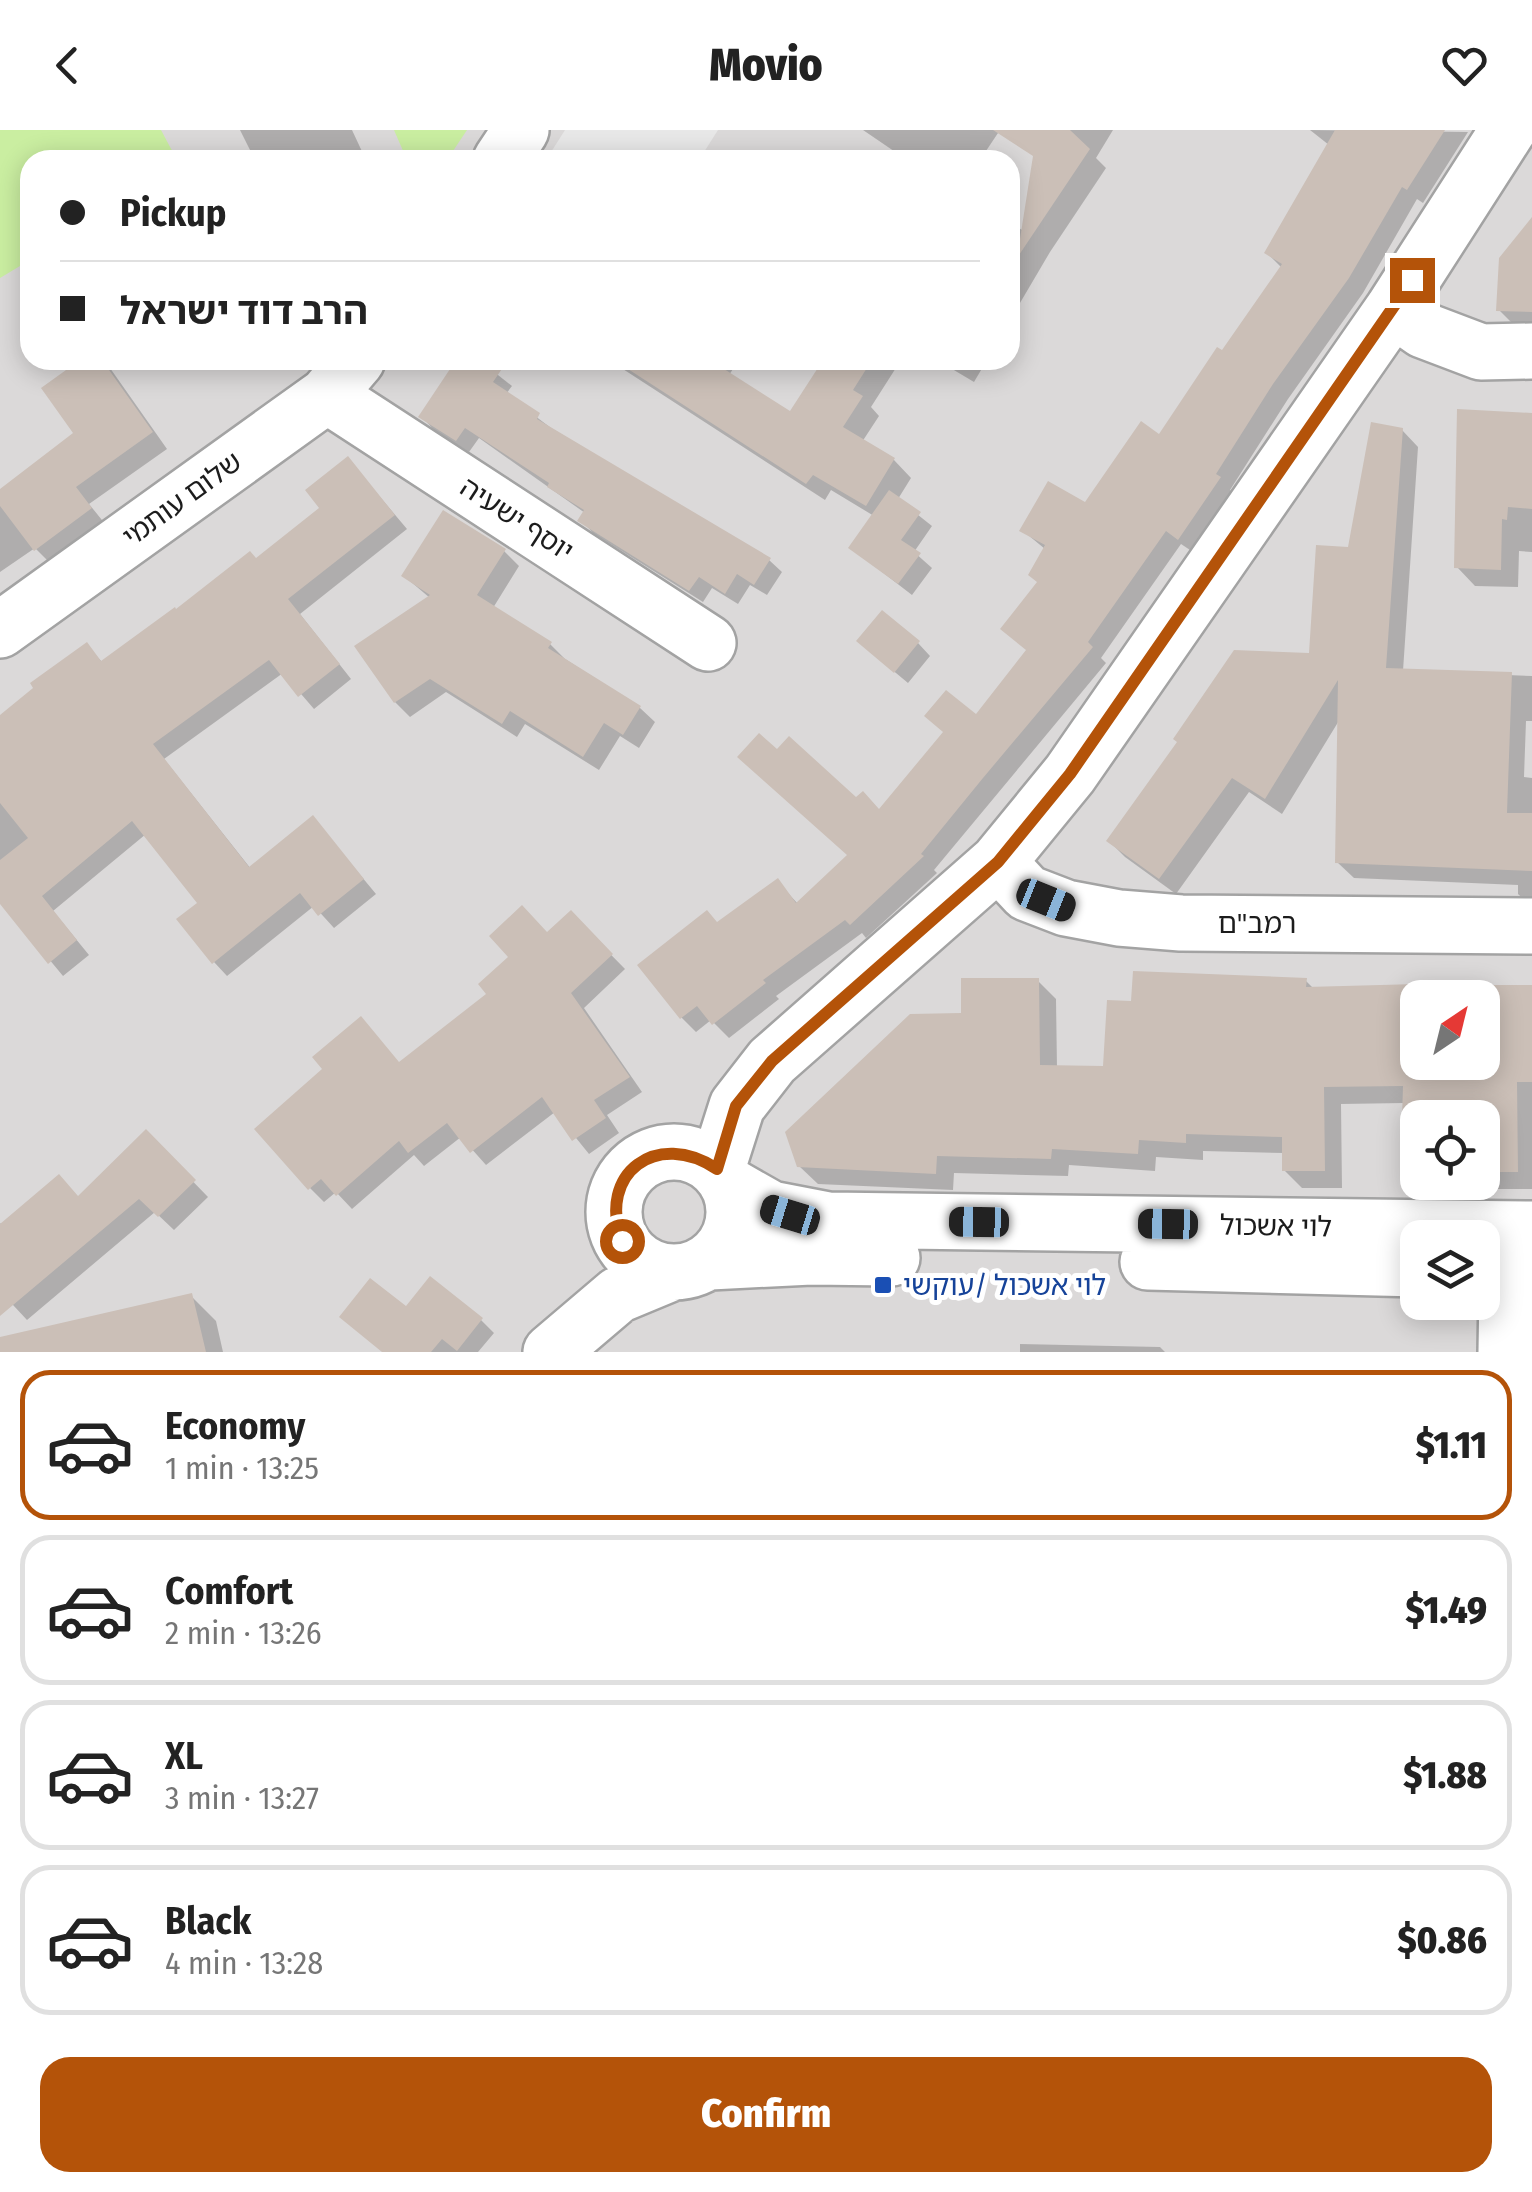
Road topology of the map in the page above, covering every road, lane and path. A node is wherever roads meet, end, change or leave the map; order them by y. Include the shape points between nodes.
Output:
1 (1508, 130) edge
2 (1393, 309) junction
3 (1532, 351) edge
4 (342, 377) edge
5 (0, 630) edge
6 (708, 643) dead end
7 (998, 862) junction
8 (1532, 926) edge
9 (722, 1176) junction
10 (615, 1222) junction
11 (1513, 1254) edge
12 (690, 1267) junction
13 (1400, 1269) edge
14 (551, 1351) edge
15 (1506, 1352) edge

1 - 2 street
2 - 3 street via 1423,330 1481,352
2 - 7 street via 1070,774
4 - 5 street, שלום עותמי
4 - 6 street, יוסף ישעיה
7 - 8 street, רמב"ם via 1027,892 1119,918
7 - 9 street via 772,1061 736,1106
9 - 10 street via 687,1154 653,1156 619,1187
9 - 11 street, לוי אשכול via 771,1209 828,1220
9 - 12 street via 734,1200 731,1234
10 - 12 street via 634,1258 651,1268
10 - 14 street
11 - 15 street
12 - 13 street, לוי אשכול via 811,1257
12 - 14 street via 618,1295

